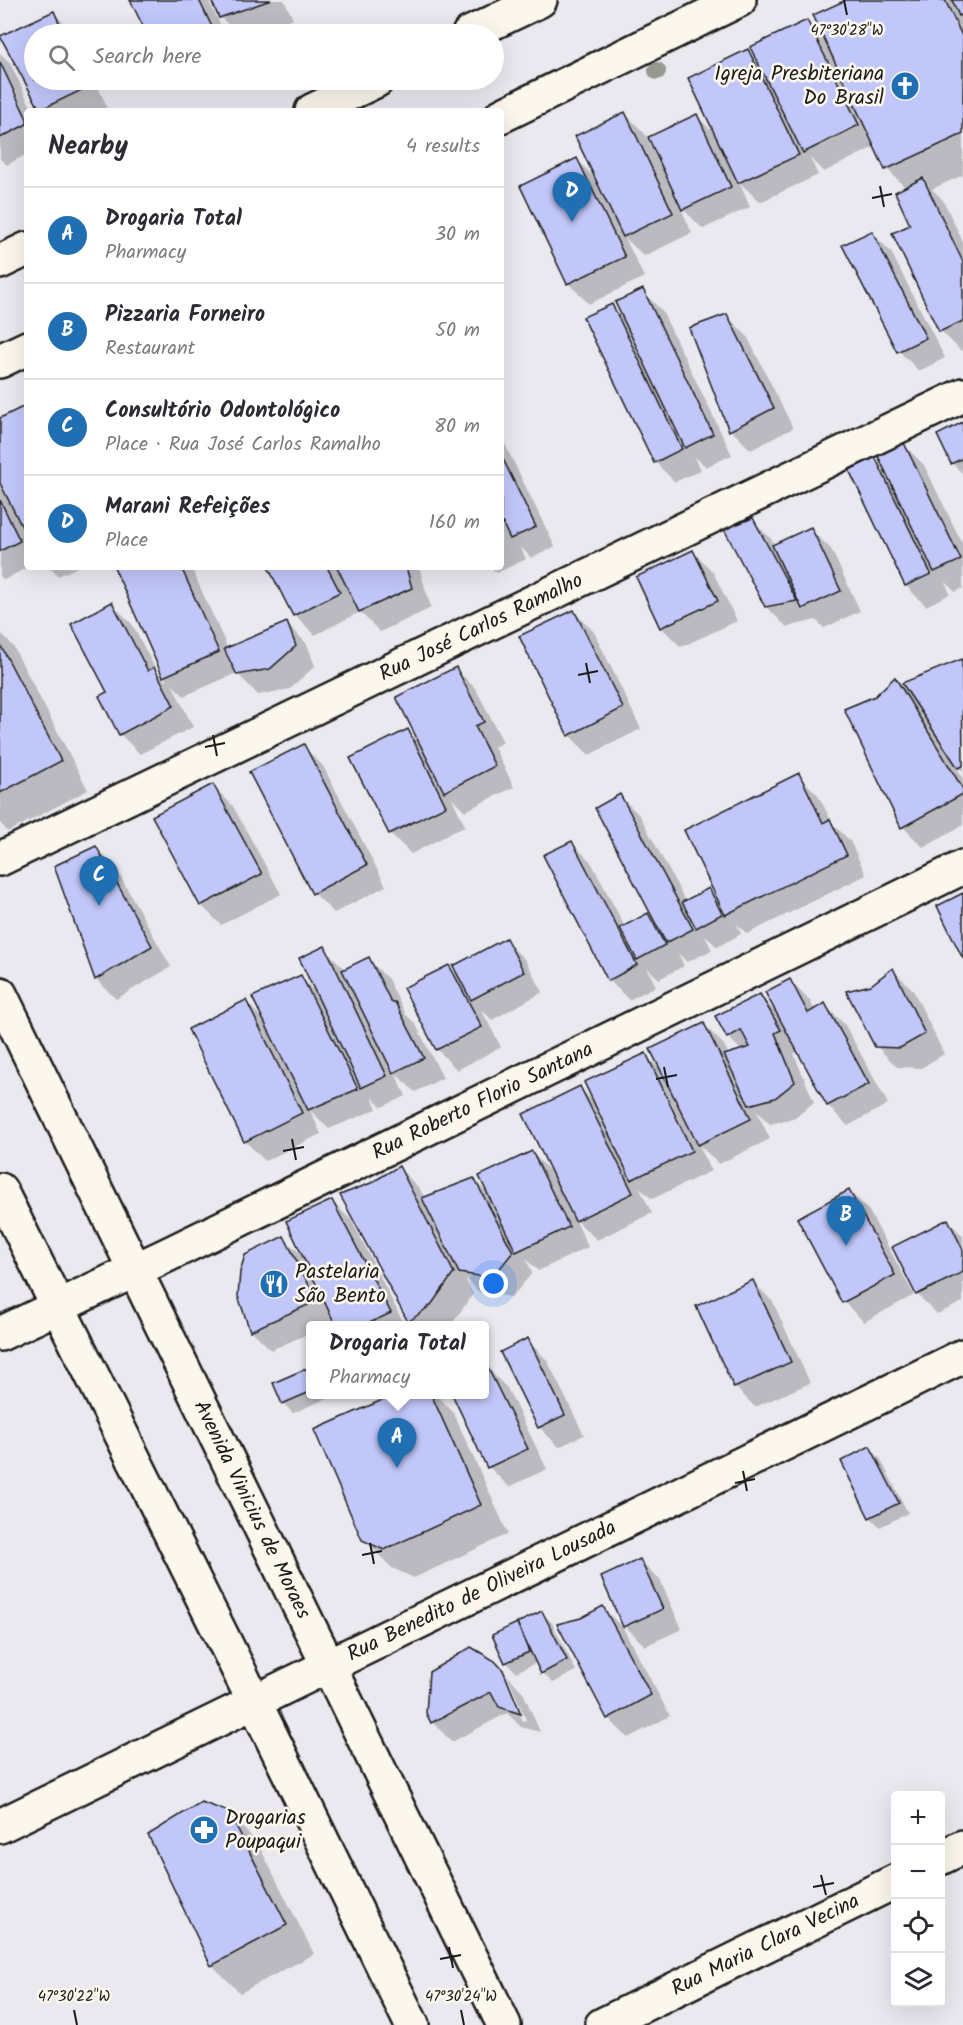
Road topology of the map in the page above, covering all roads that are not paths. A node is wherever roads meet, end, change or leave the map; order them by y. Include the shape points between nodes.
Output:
1 (540, 0) edge
2 (739, 0) edge
3 (490, 24) edge
4 (355, 90) edge
5 (318, 108) edge
6 (504, 115) edge
7 (24, 250) edge
8 (0, 262) edge
9 (24, 349) edge
10 (0, 361) edge
11 (963, 396) edge
12 (0, 859) edge
13 (963, 867) edge
14 (0, 994) edge
15 (0, 1190) edge
16 (135, 1270) junction
17 (58, 1306) junction
18 (0, 1334) edge
19 (963, 1356) edge
20 (327, 1666) junction
21 (254, 1701) junction
22 (0, 1826) edge
23 (963, 1847) edge
24 (945, 1856) edge
25 (891, 1883) edge
26 (412, 2025) edge
27 (504, 2025) edge
28 (602, 2025) edge

1 - 3 street
2 - 6 street
4 - 5 street
7 - 8 street
9 - 10 street
11 - 12 street, Rua José Carlos Ramalho
13 - 16 street, Rua Roberto Florio Santana
14 - 16 street, Avenida Vinicius de Moraes
15 - 17 street
16 - 17 street, Rua Roberto Florio Santana
16 - 20 street, Avenida Vinicius de Moraes
17 - 18 street, Rua Roberto Florio Santana
17 - 21 street
19 - 20 street, Rua Benedito de Oliveira Lousada
20 - 21 street, Rua Benedito de Oliveira Lousada
20 - 27 street, Avenida Vinicius de Moraes
21 - 22 street, Rua Benedito de Oliveira Lousada
21 - 26 street
23 - 24 street
25 - 28 street, Rua Maria Clara Vecina

